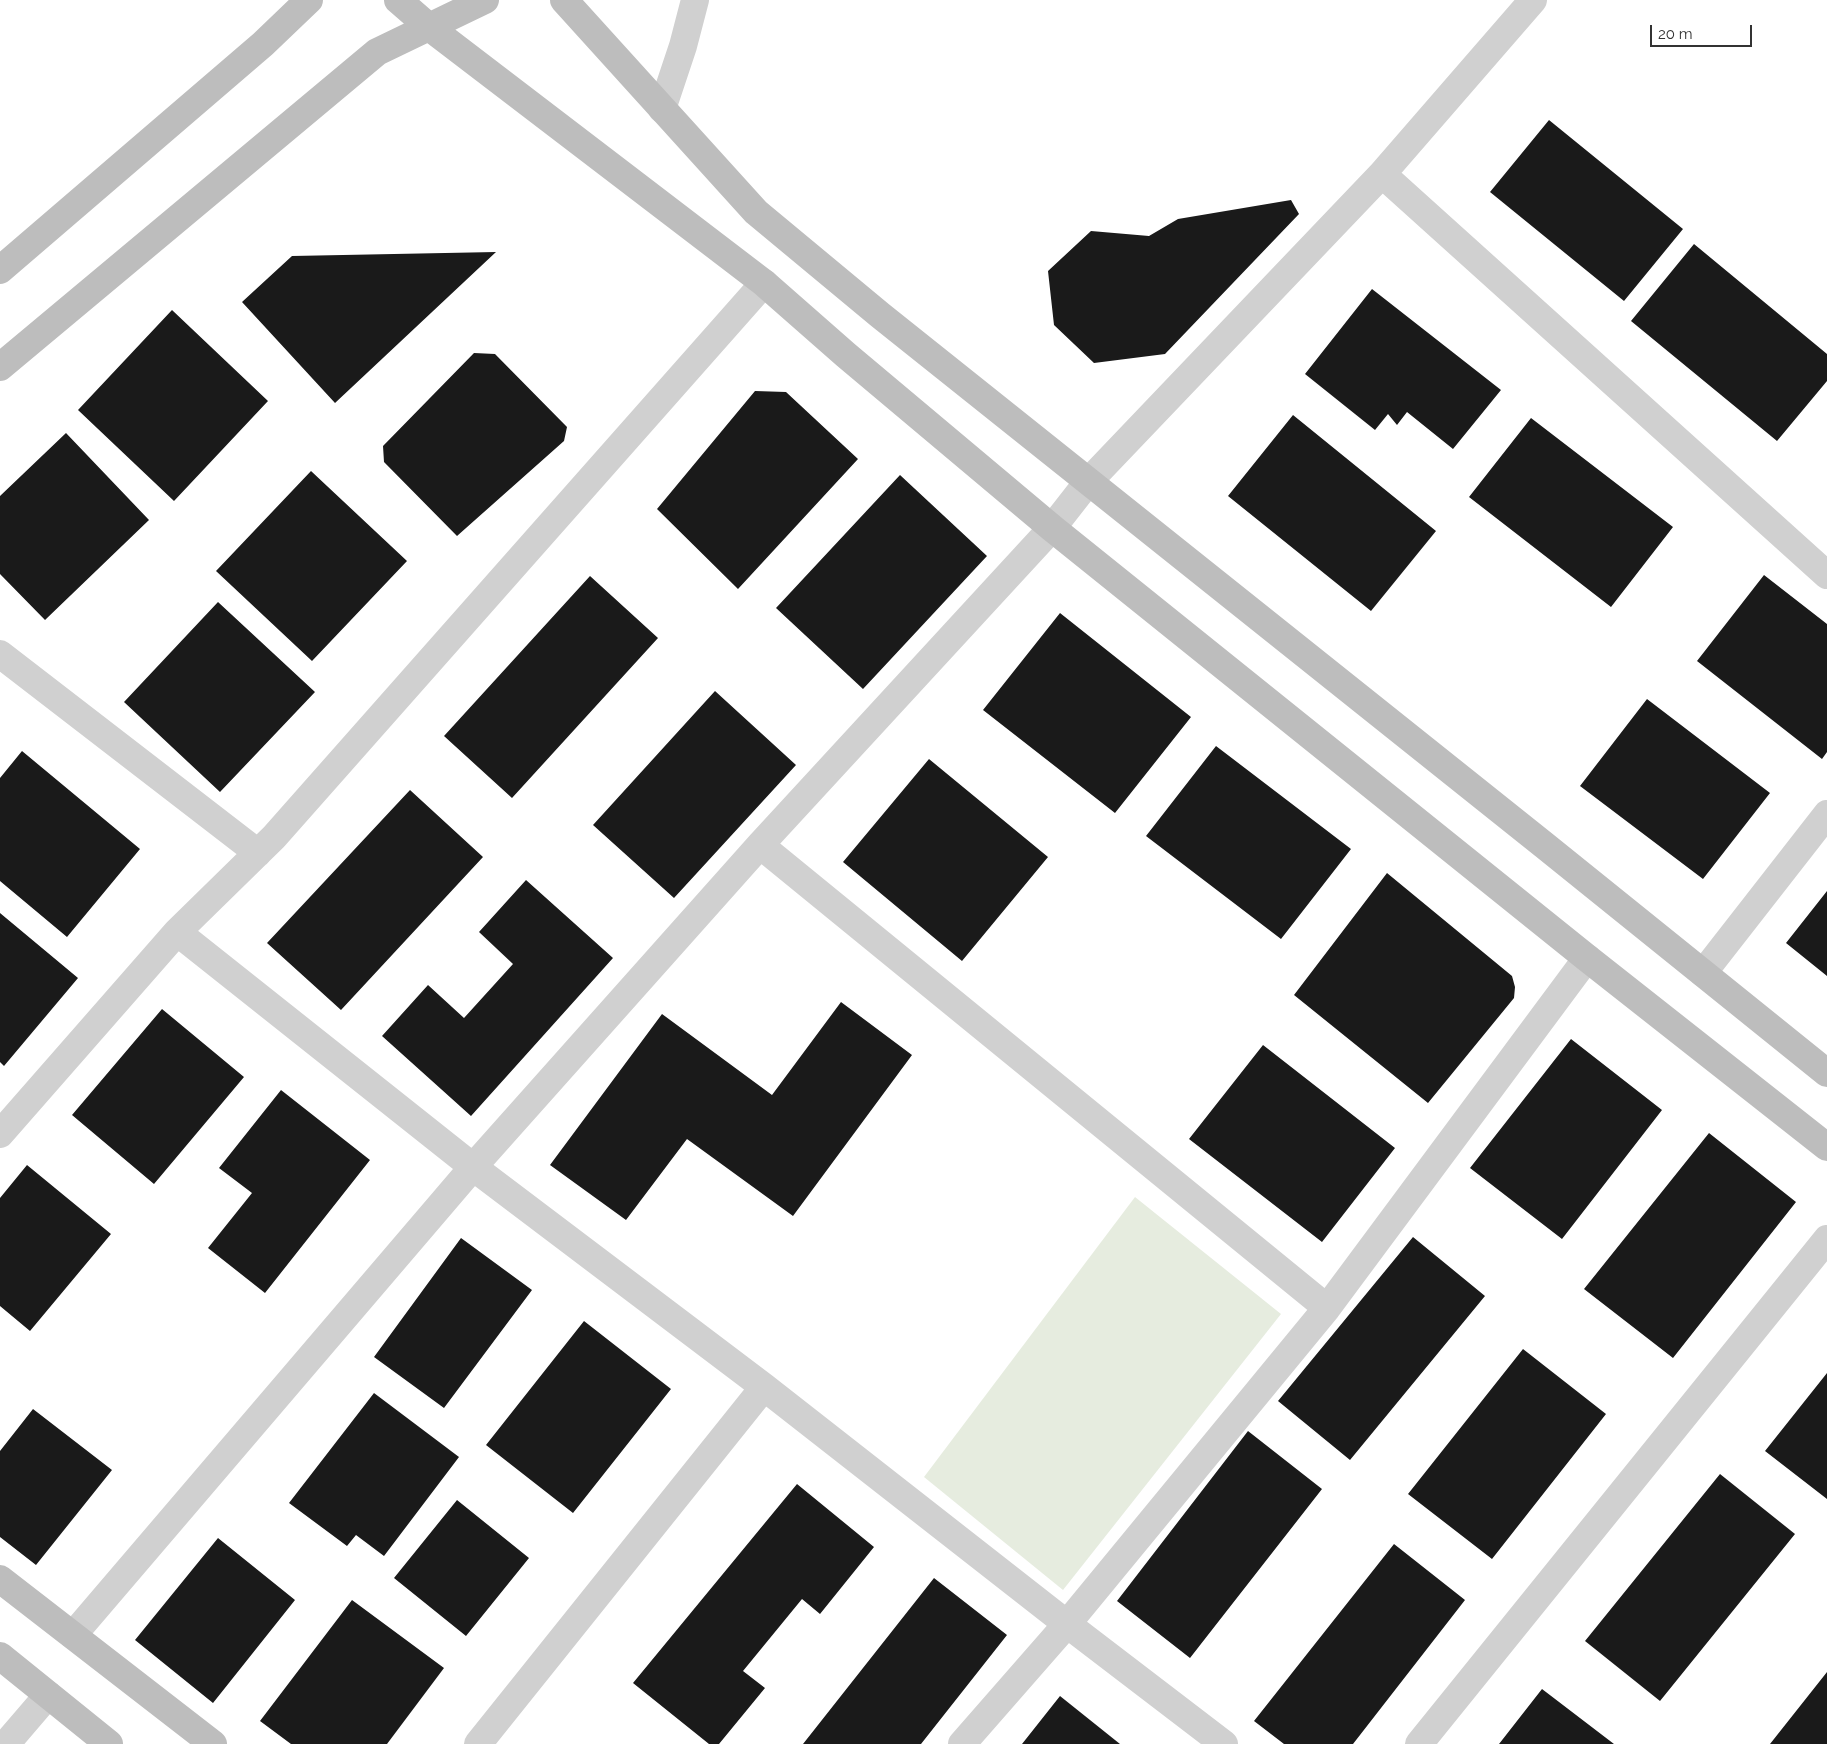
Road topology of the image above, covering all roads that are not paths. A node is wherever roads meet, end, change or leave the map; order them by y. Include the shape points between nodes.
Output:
1 (309, 0) edge
2 (398, 0) edge
3 (485, 0) edge
4 (564, 0) edge
5 (695, 0) edge
6 (1534, 0) edge
7 (429, 27) junction
8 (662, 109) junction
9 (1382, 174) junction
10 (0, 270) edge
11 (764, 283) junction
12 (0, 367) edge
13 (1088, 482) junction
14 (1052, 528) junction
15 (1827, 575) edge
16 (0, 654) edge
17 (1827, 814) edge
18 (760, 844) junction
19 (258, 853) junction
20 (177, 932) junction
21 (1586, 958) junction
22 (1703, 973) junction
23 (1827, 1072) edge
24 (0, 1134) edge
25 (1827, 1147) edge
26 (473, 1167) junction
27 (1827, 1239) edge
28 (1327, 1308) junction
29 (764, 1387) junction
30 (0, 1578) edge
31 (1067, 1624) junction
32 (73, 1635) junction
33 (0, 1656) edge
34 (48, 1695) junction
35 (6, 1744) edge
36 (109, 1744) edge
37 (212, 1744) edge
38 (478, 1744) edge
39 (962, 1744) edge
40 (1224, 1744) edge
41 (1419, 1744) edge

1 - 10 street via 263,44
2 - 7 street
3 - 7 street
4 - 8 street
5 - 8 street
6 - 9 street
7 - 11 street
7 - 12 street via 377,52
8 - 13 street via 756,212
9 - 13 street
9 - 15 street
11 - 14 street
11 - 19 street
13 - 14 street
13 - 22 street
14 - 18 street
14 - 21 street
16 - 19 street
17 - 22 street
18 - 26 street
18 - 28 street
19 - 20 street
20 - 24 street
20 - 26 street
21 - 25 street
21 - 28 street
22 - 23 street
26 - 29 street
26 - 32 street
27 - 41 street
28 - 31 street
29 - 31 street
29 - 38 street
30 - 32 street
31 - 39 street
31 - 40 street
32 - 37 street
33 - 34 street
34 - 35 street
34 - 36 street

